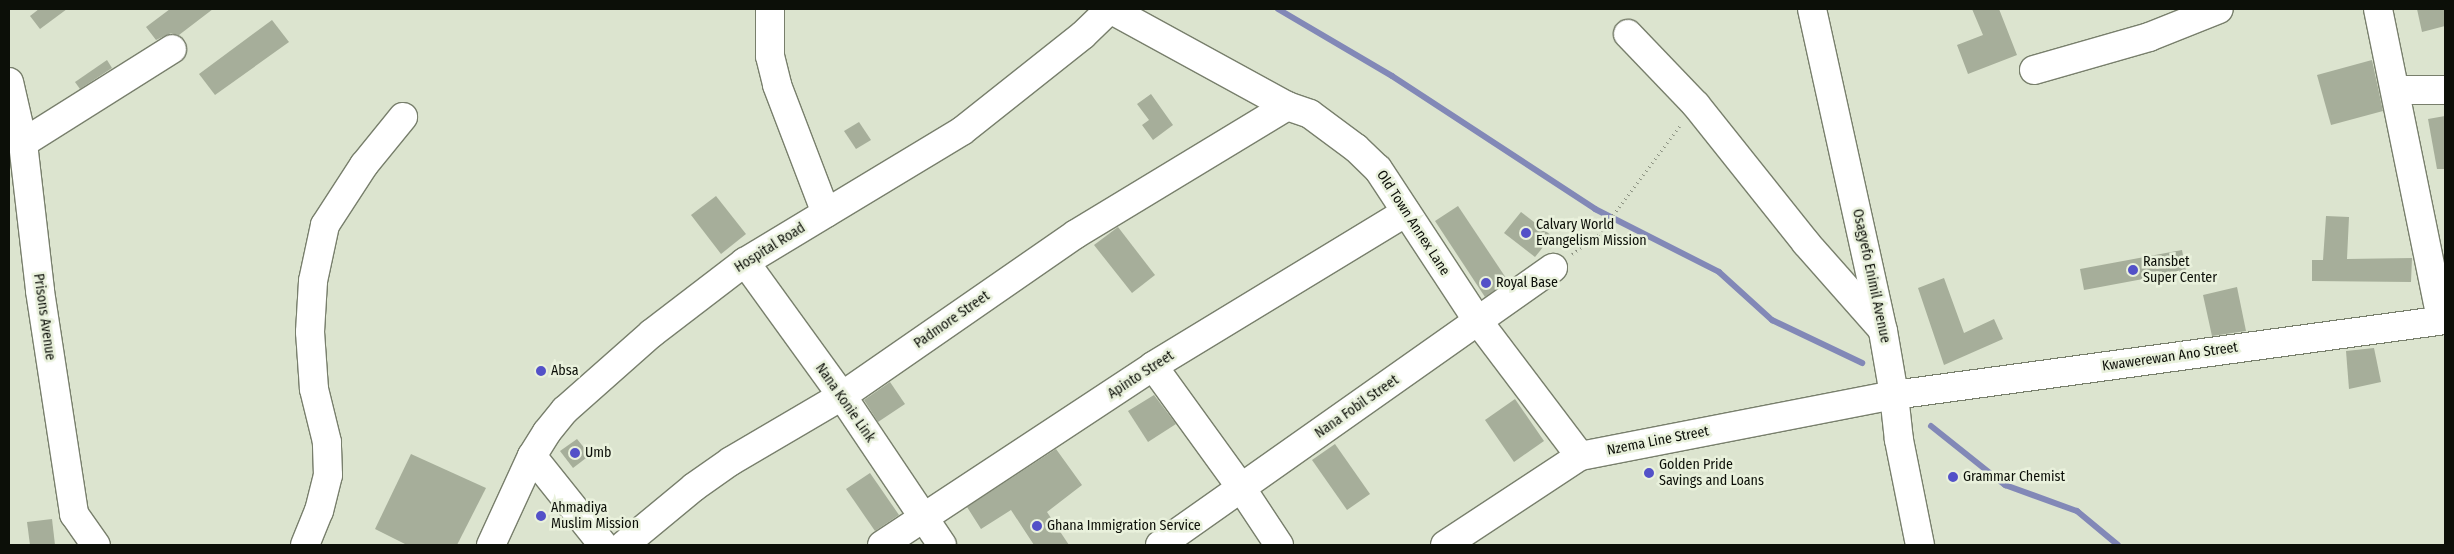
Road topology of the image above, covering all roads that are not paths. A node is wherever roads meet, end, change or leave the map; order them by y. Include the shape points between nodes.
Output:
1 (770, 9) edge
2 (1110, 9) edge
3 (1812, 9) edge
4 (2219, 9) edge
5 (2378, 9) edge
6 (1628, 34) dead end
7 (172, 49) dead end
8 (2034, 70) dead end
9 (9, 82) edge
10 (2395, 90) junction
11 (2445, 90) edge
12 (1287, 106) junction
13 (403, 117) dead end
14 (23, 143) junction
15 (1406, 212) junction
16 (826, 213) junction
17 (745, 262) junction
18 (1553, 268) road end
19 (2443, 320) edge
20 (1478, 321) junction
21 (1883, 330) junction
22 (1154, 366) junction
23 (1894, 394) junction
24 (842, 396) junction
25 (532, 456) junction
26 (1580, 456) junction
27 (1242, 489) junction
28 (925, 519) junction
29 (96, 545) edge
30 (305, 545) edge
31 (491, 545) edge
32 (604, 545) edge
33 (624, 545) edge
34 (882, 545) edge
35 (942, 545) edge
36 (1160, 545) edge
37 (1279, 545) edge
38 (1446, 545) edge
39 (1920, 545) edge

1 - 16 street via 770,56 777,85
2 - 12 street, Old Town Annex Lane
2 - 16 street, Hospital Road via 1083,35 962,131
3 - 21 street, Osagyefo Enimil Avenue
4 - 8 street via 2149,36
5 - 10 street
6 - 21 street via 1696,106 1806,243
7 - 14 street
9 - 14 street, Prisons Avenue
10 - 11 street
10 - 19 street
12 - 15 street, Old Town Annex Lane via 1310,114 1356,148 1378,169
12 - 24 street, Padmore Street via 1076,234
13 - 30 street via 364,165 325,225 313,281 310,332 314,388 327,442 328,475 319,511
14 - 29 street, Prisons Avenue via 40,291 74,514
15 - 20 street, Old Town Annex Lane
15 - 22 street, Apinto Street
16 - 17 street, Hospital Road
17 - 24 street, Nana Konie Link
17 - 25 street, Hospital Road via 652,333 565,410
18 - 20 street, Nana Fobil Street
19 - 23 street, Kwawerewan Ano Street
20 - 26 street, Old Town Annex Lane
20 - 27 street, Nana Fobil Street
21 - 23 street, Osagyefo Enimil Avenue
22 - 27 street
22 - 28 street, Apinto Street
23 - 26 street, Nzema Line Street
23 - 39 street, Osagyefo Enimil Avenue via 1899,440
24 - 28 street, Nana Konie Link
24 - 33 street, Padmore Street via 701,482
25 - 31 street, Hospital Road
25 - 32 street
26 - 38 street, Nzema Line Street
27 - 36 street, Nana Fobil Street
27 - 37 street
28 - 34 street, Apinto Street
28 - 35 street, Nana Konie Link

